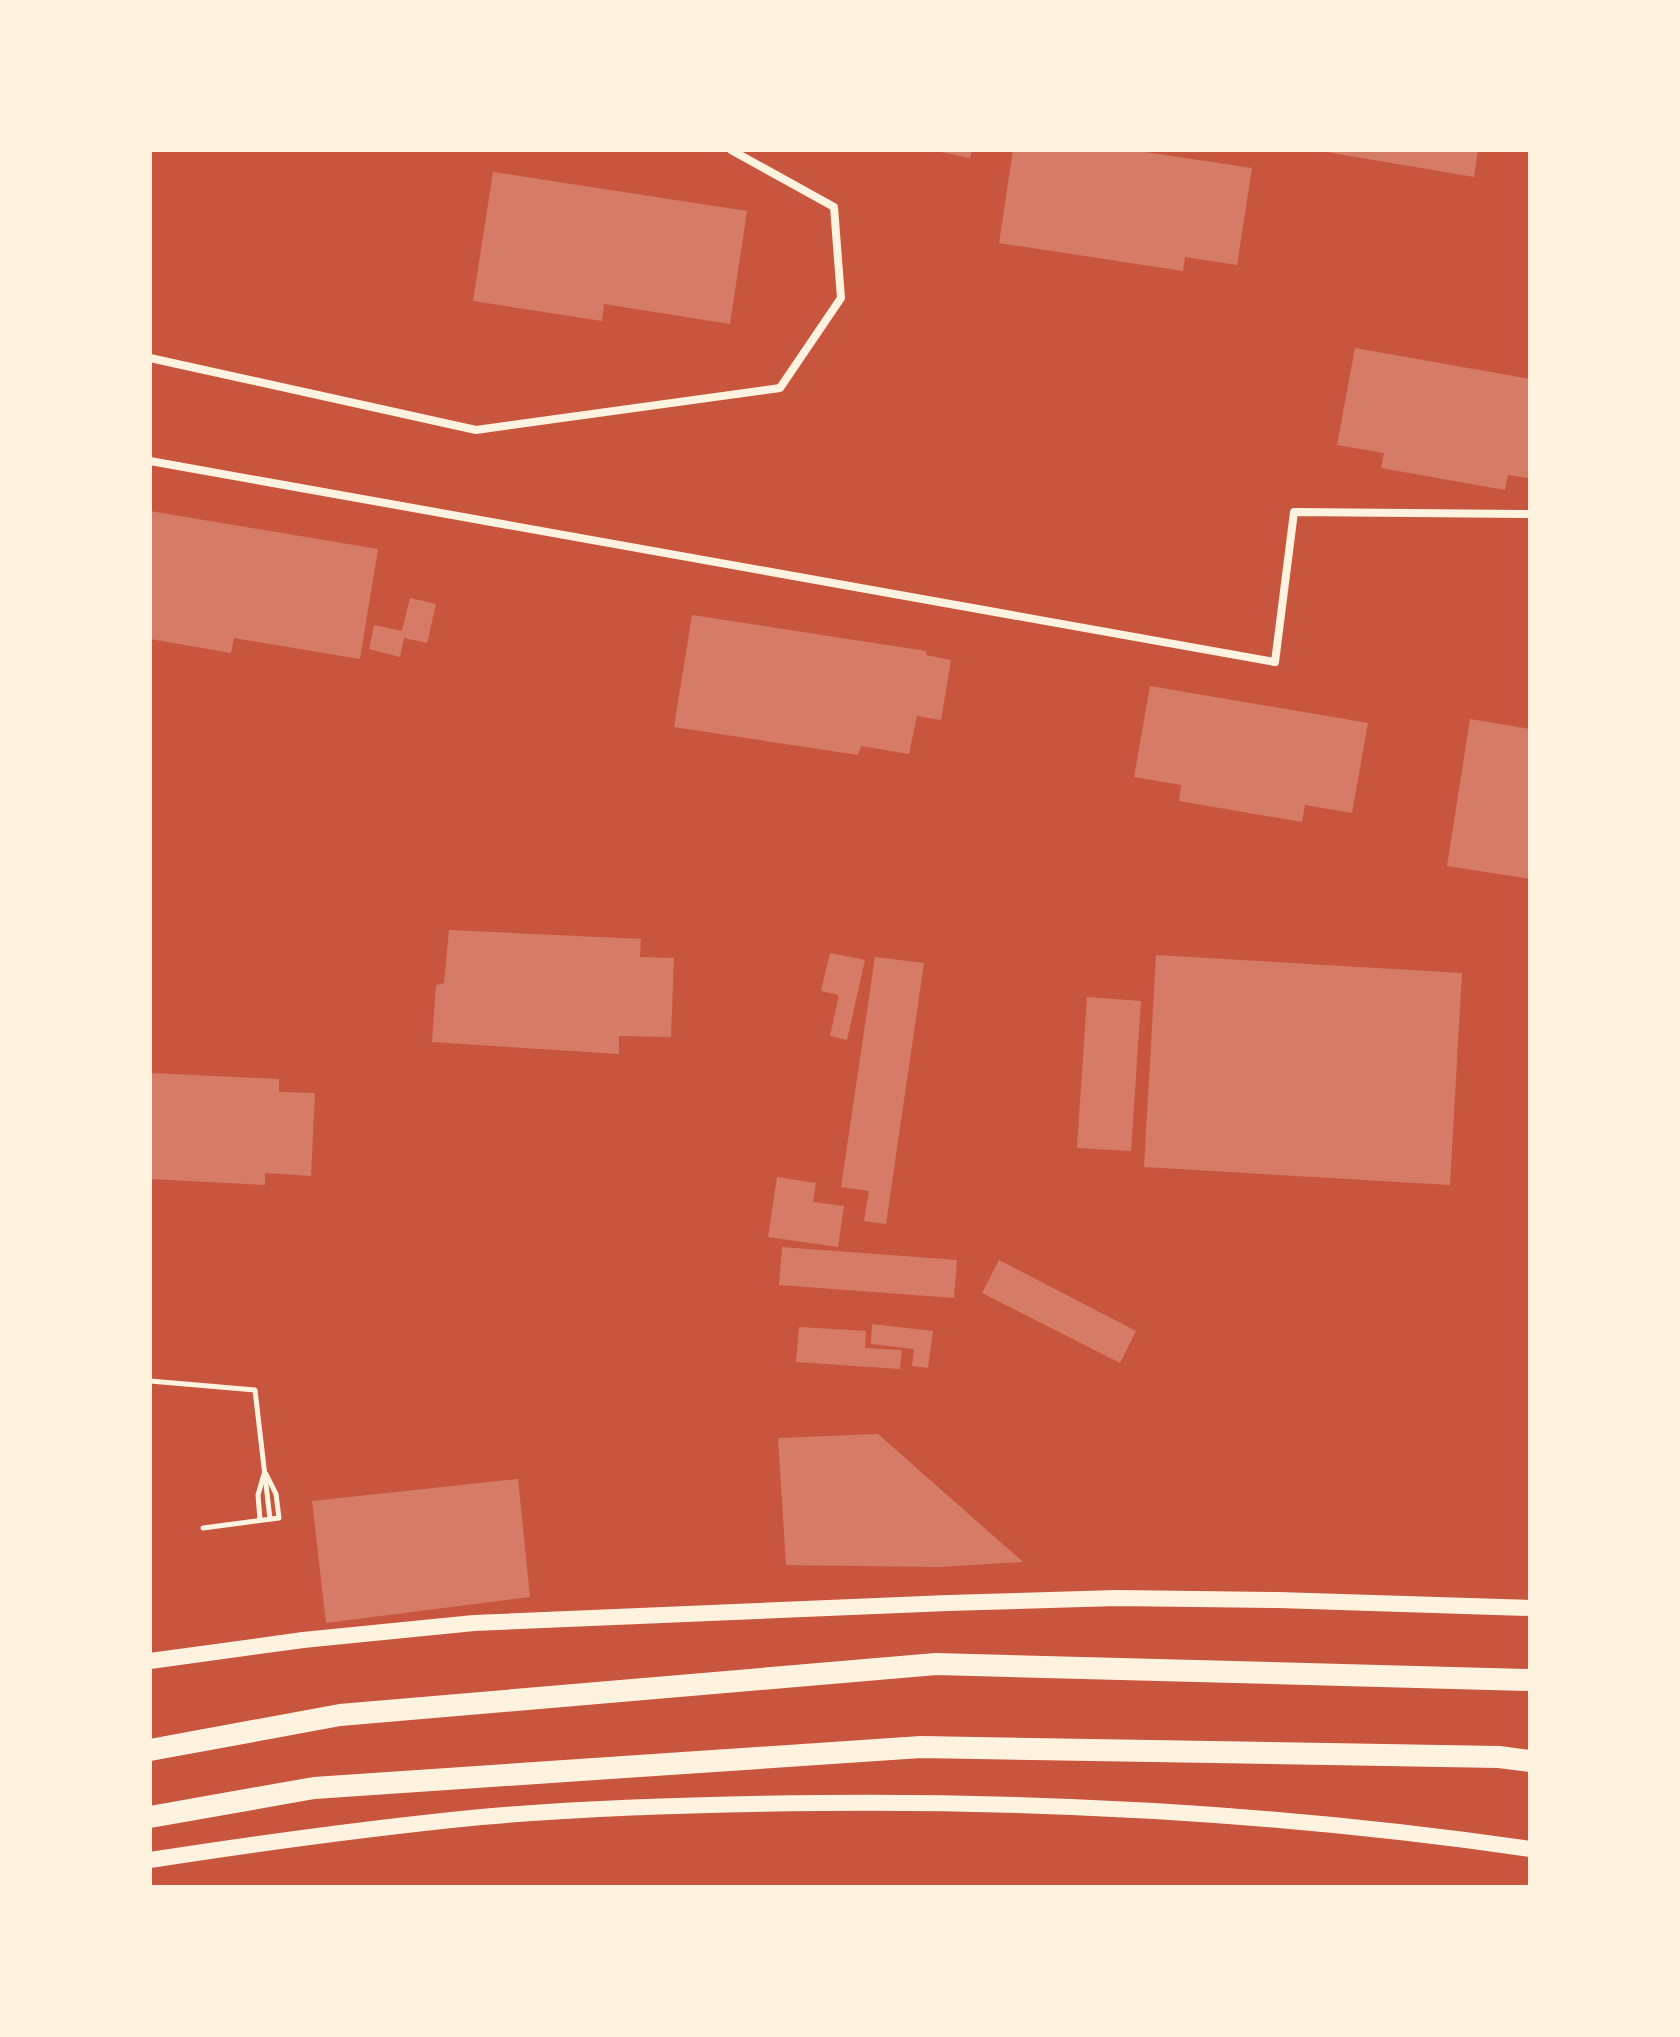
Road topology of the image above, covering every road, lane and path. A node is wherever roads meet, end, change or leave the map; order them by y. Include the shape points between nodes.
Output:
1 (731, 150) edge
2 (150, 358) edge
3 (150, 461) edge
4 (1530, 514) edge
5 (150, 1381) edge
6 (264, 1471) junction
7 (270, 1519) junction
8 (260, 1520) junction
9 (203, 1528) dead end
10 (1530, 1608) edge
11 (150, 1661) edge
12 (1530, 1680) edge
13 (150, 1750) edge
14 (1530, 1761) edge
15 (150, 1817) edge
16 (1530, 1849) edge
17 (150, 1860) edge

1 - 2 street via 834,207 841,298 780,388 476,430
3 - 4 street via 1275,662 1294,512
5 - 6 path via 255,1390
6 - 7 path
6 - 7 path via 276,1494 279,1518
6 - 8 path via 258,1495
7 - 8 path
8 - 9 path
10 - 11 main road via 1117,1598 932,1603 474,1623
12 - 13 highway via 936,1664 340,1715
14 - 15 highway via 921,1747 314,1788
16 - 17 main road via 1305,1823 922,1802 708,1804 484,1817

